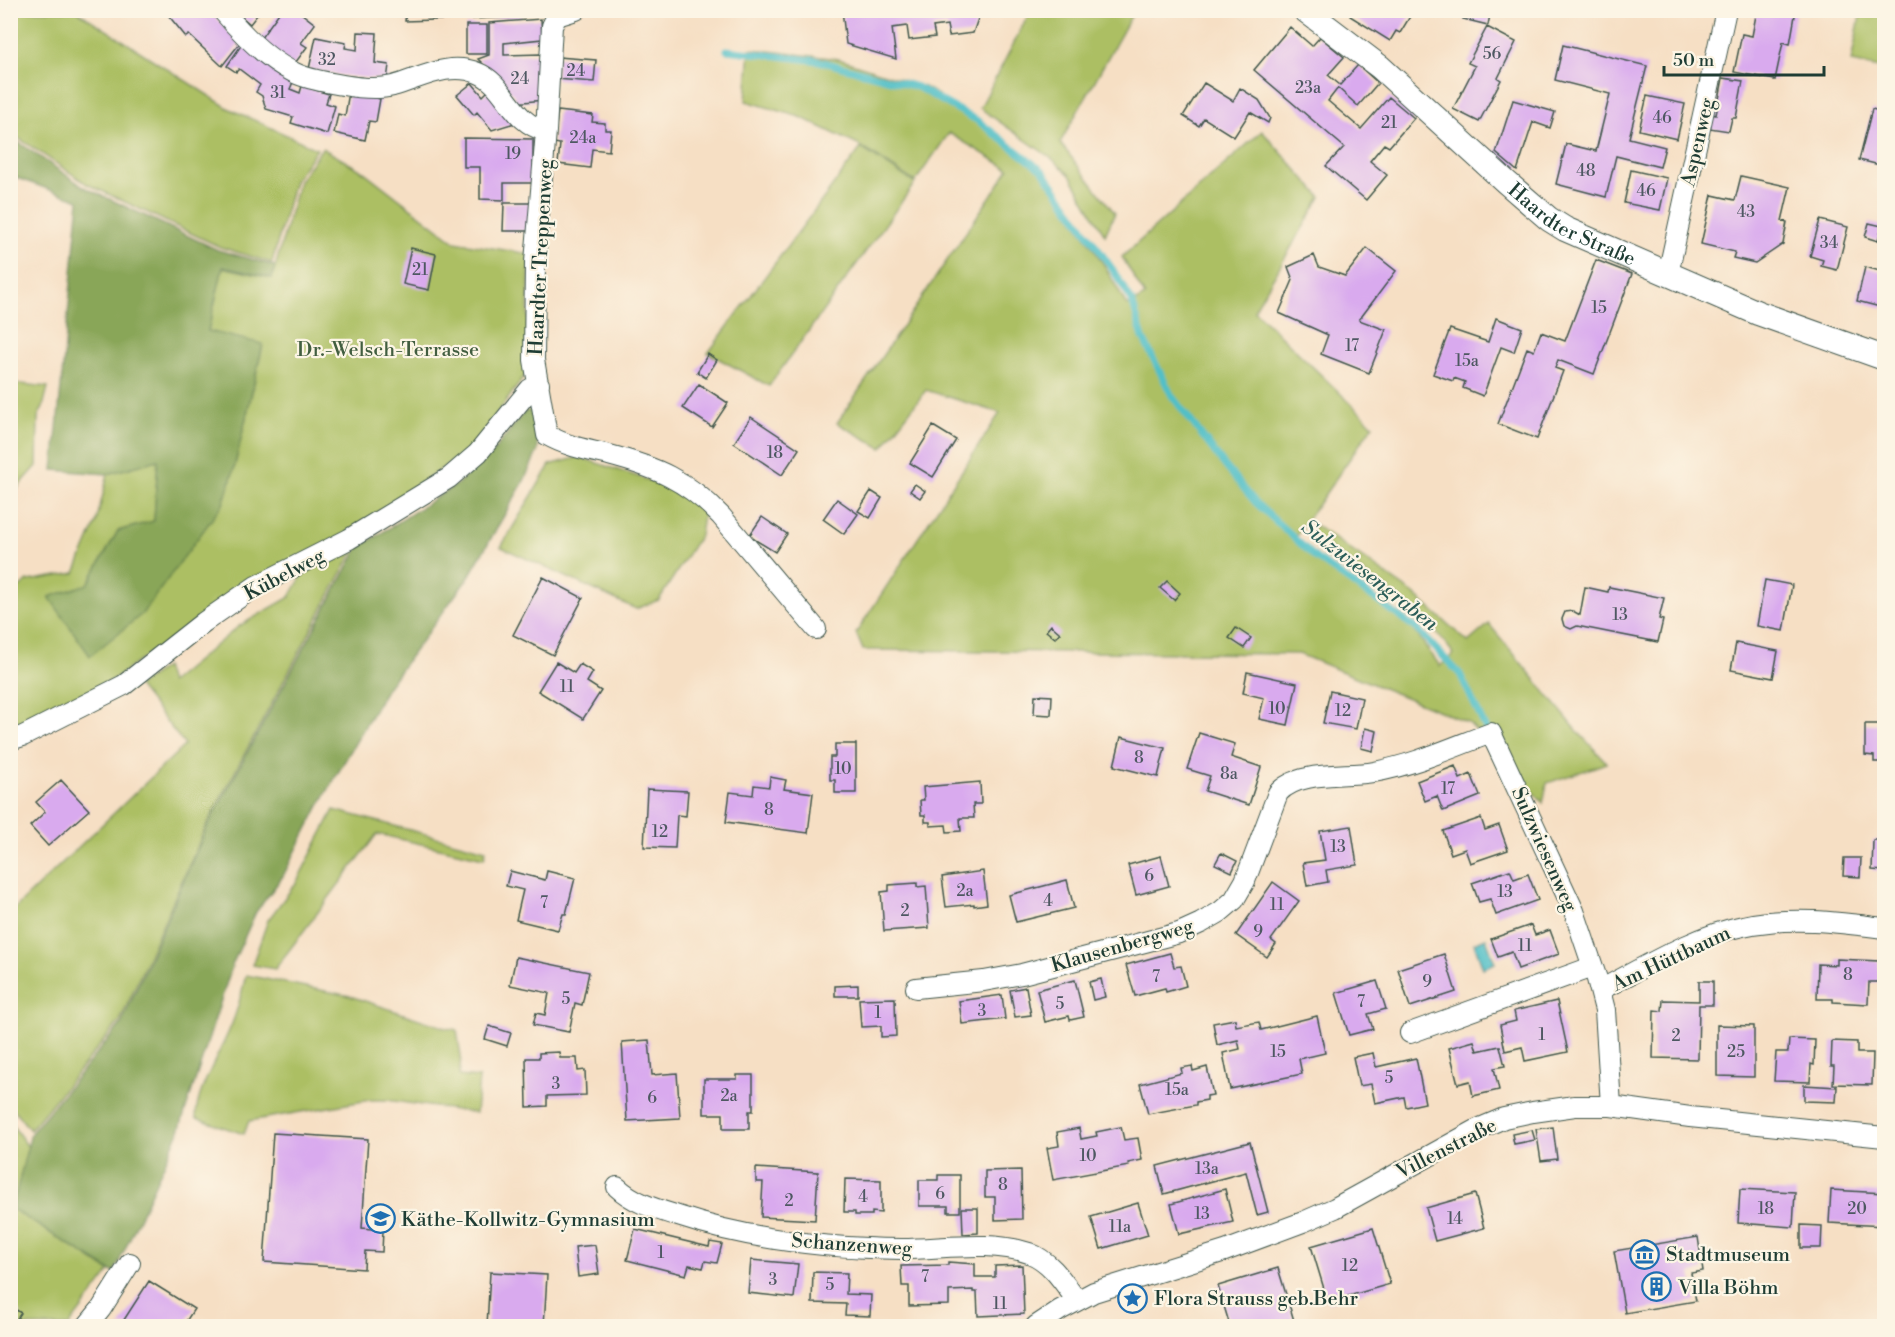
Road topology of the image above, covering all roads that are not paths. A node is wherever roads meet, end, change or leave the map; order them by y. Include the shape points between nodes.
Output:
1 (222, 10) edge
2 (576, 10) edge
3 (1305, 10) edge
4 (1726, 10) edge
5 (546, 131) junction
6 (1668, 274) junction
7 (1884, 358) edge
8 (539, 384) junction
9 (816, 629) dead end
10 (1491, 733) joint
11 (10, 740) edge
12 (1884, 928) edge
13 (1592, 967) junction
14 (916, 988) dead end
15 (1600, 990) junction
16 (1410, 1033) dead end
17 (1611, 1106) junction
18 (1884, 1137) edge
19 (617, 1187) dead end
20 (130, 1263) dead end
21 (1077, 1301) junction
22 (87, 1326) edge
23 (1036, 1326) edge

1 - 5 street via 262,51 296,74 376,88 437,71 469,70 488,79 524,120
2 - 5 street, Haardter Treppenweg via 557,16 552,26
3 - 6 street, Haardter Straße via 1380,67 1549,219
4 - 6 street, Aspenweg
5 - 8 street, Haardter Treppenweg via 535,262 534,360
6 - 7 street, Haardter Straße via 1758,314
8 - 9 street, Haardter Treppenweg via 547,435 642,464 688,486 721,516
8 - 11 street, Kübelweg via 530,389 478,453 449,478 349,539 256,586 124,685
10 - 13 street, Sulzwiesenweg via 1574,911
10 - 14 street, Klausenbergweg via 1376,772 1298,780 1285,785 1278,793 1234,900 1220,912 1179,933 1022,974
12 - 15 street, Am Hüttbaum via 1801,920 1742,926 1688,946
13 - 15 street, Sulzwiesenweg
13 - 16 street
15 - 17 street, Sulzwiesenweg via 1608,1041
17 - 18 street, Villenstraße
17 - 21 street, Villenstraße via 1575,1106 1504,1118 1303,1222
19 - 21 street, Schanzenweg via 632,1199 706,1226 808,1244 903,1249 986,1247 1028,1253 1054,1271
20 - 22 street
21 - 23 street, Villenstraße

